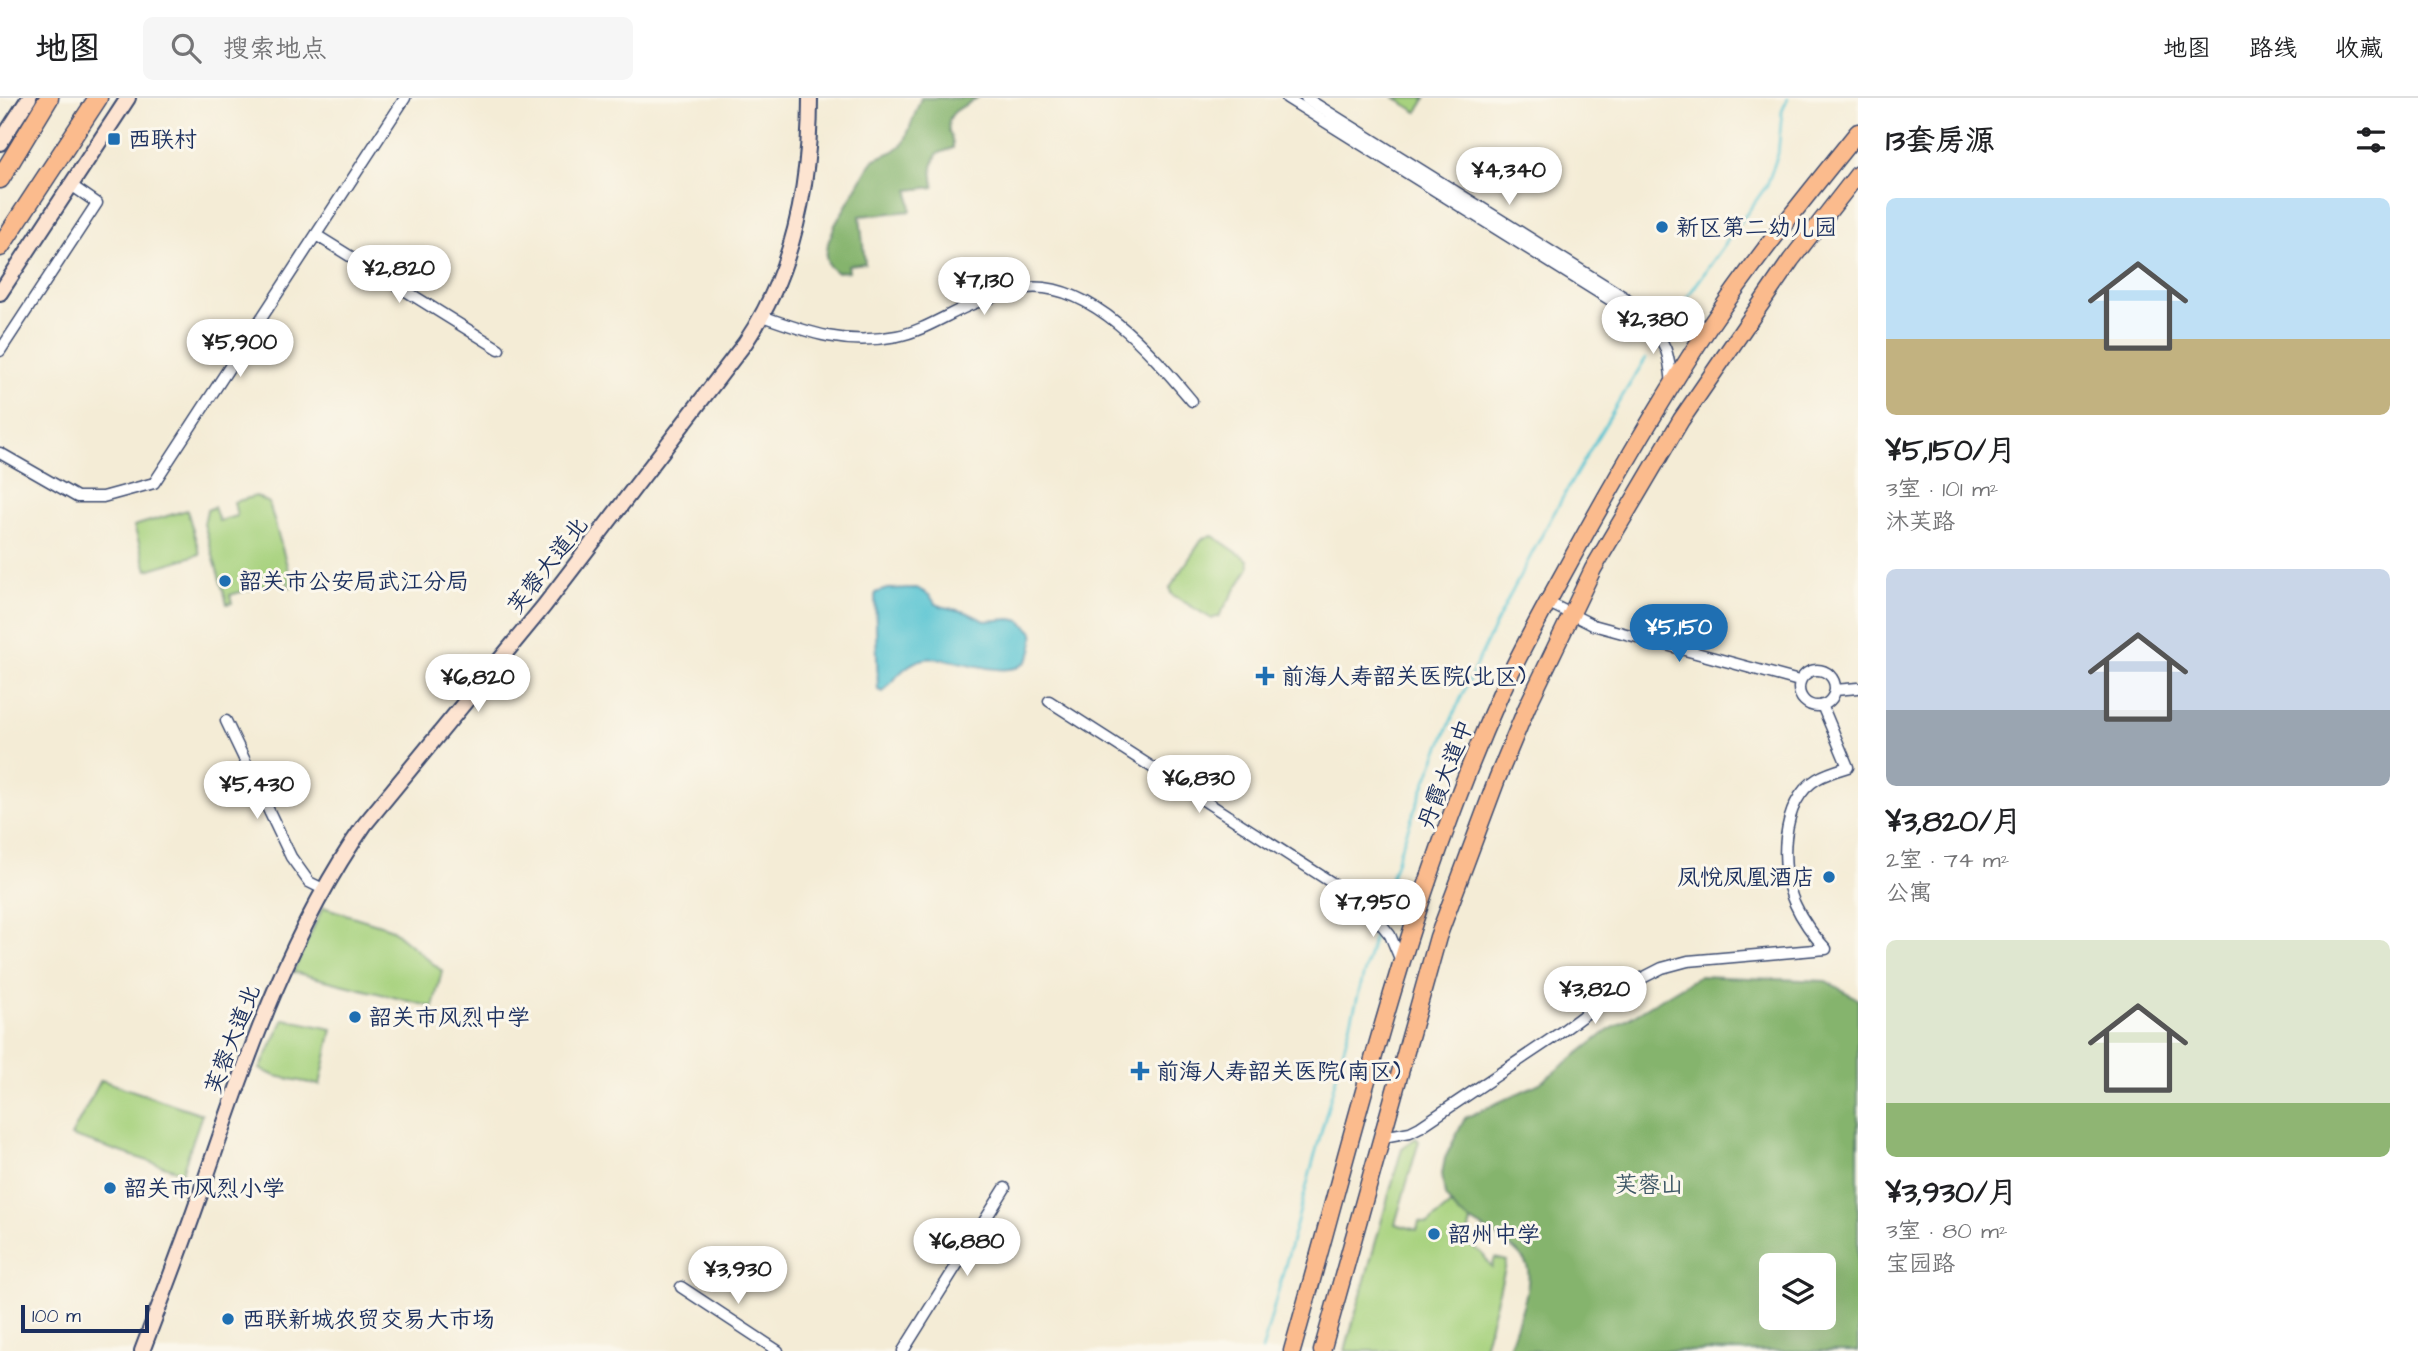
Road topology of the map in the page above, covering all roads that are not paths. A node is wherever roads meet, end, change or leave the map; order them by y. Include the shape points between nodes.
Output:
1 (29, 98) edge
2 (49, 98) edge
3 (99, 98) edge
4 (128, 98) edge
5 (405, 98) edge
6 (810, 98) edge
7 (1287, 98) edge
8 (1306, 98) edge
9 (1858, 132) edge
10 (0, 143) edge
11 (1858, 174) edge
12 (0, 179) edge
13 (71, 186) junction
14 (8, 225) edge
15 (316, 235) junction
16 (0, 247) edge
17 (0, 293) edge
18 (762, 316) junction
19 (1712, 324) junction
20 (499, 349) dead end
21 (0, 351) edge
22 (1672, 384) junction
23 (1192, 401) dead end
24 (0, 453) edge
25 (1547, 602) junction
26 (1571, 615) junction
27 (1800, 681) junction
28 (1858, 688) edge
29 (1835, 690) junction
30 (1049, 701) dead end
31 (1822, 705) junction
32 (226, 721) dead end
33 (323, 889) junction
34 (1423, 895) junction
35 (1365, 904) junction
36 (1401, 962) junction
37 (1382, 1138) junction
38 (1005, 1188) dead end
39 (681, 1287) dead end
40 (142, 1351) edge
41 (778, 1351) edge
42 (902, 1351) edge
43 (1292, 1351) edge
44 (1322, 1351) edge

1 - 10 main road
2 - 12 highway
3 - 14 highway
4 - 13 main road
5 - 15 street
6 - 18 main road, 芙蓉大道北 via 810,138 799,214 786,263
7 - 22 street via 1644,321 1666,348
8 - 19 street via 1667,324 1691,329
9 - 19 main road, 丹霞大道中
11 - 26 main road via 1791,260 1681,420 1620,521
13 - 17 main road
13 - 21 street via 97,203
14 - 16 highway
15 - 20 street
15 - 24 street via 154,483 103,497 77,497
18 - 23 street via 817,335 874,340 910,332 1008,292 1051,290 1099,310 1123,327
18 - 33 main road, 芙蓉大道北 via 544,606 365,824
19 - 22 main road, 丹霞大道中
22 - 25 main road, 丹霞大道中
25 - 26 street
25 - 34 main road, 丹霞大道中 via 1500,696
26 - 27 street via 1593,625
26 - 37 main road via 1527,707 1455,889
27 - 29 street via 1807,672 1824,671 1833,678
27 - 31 street via 1799,693 1805,703
28 - 29 street
29 - 31 street
30 - 35 street
31 - 37 street via 1848,766 1817,779 1798,800 1785,850 1794,902 1826,949 1688,961 1662,968 1615,992 1420,1127
32 - 33 street via 291,857 309,882
33 - 40 main road, 芙蓉大道北 via 261,1023
34 - 35 street via 1388,907
34 - 36 main road, 丹霞大道中
35 - 36 street via 1390,935
36 - 43 main road, 丹霞大道中
37 - 44 main road
38 - 42 street
39 - 41 street

